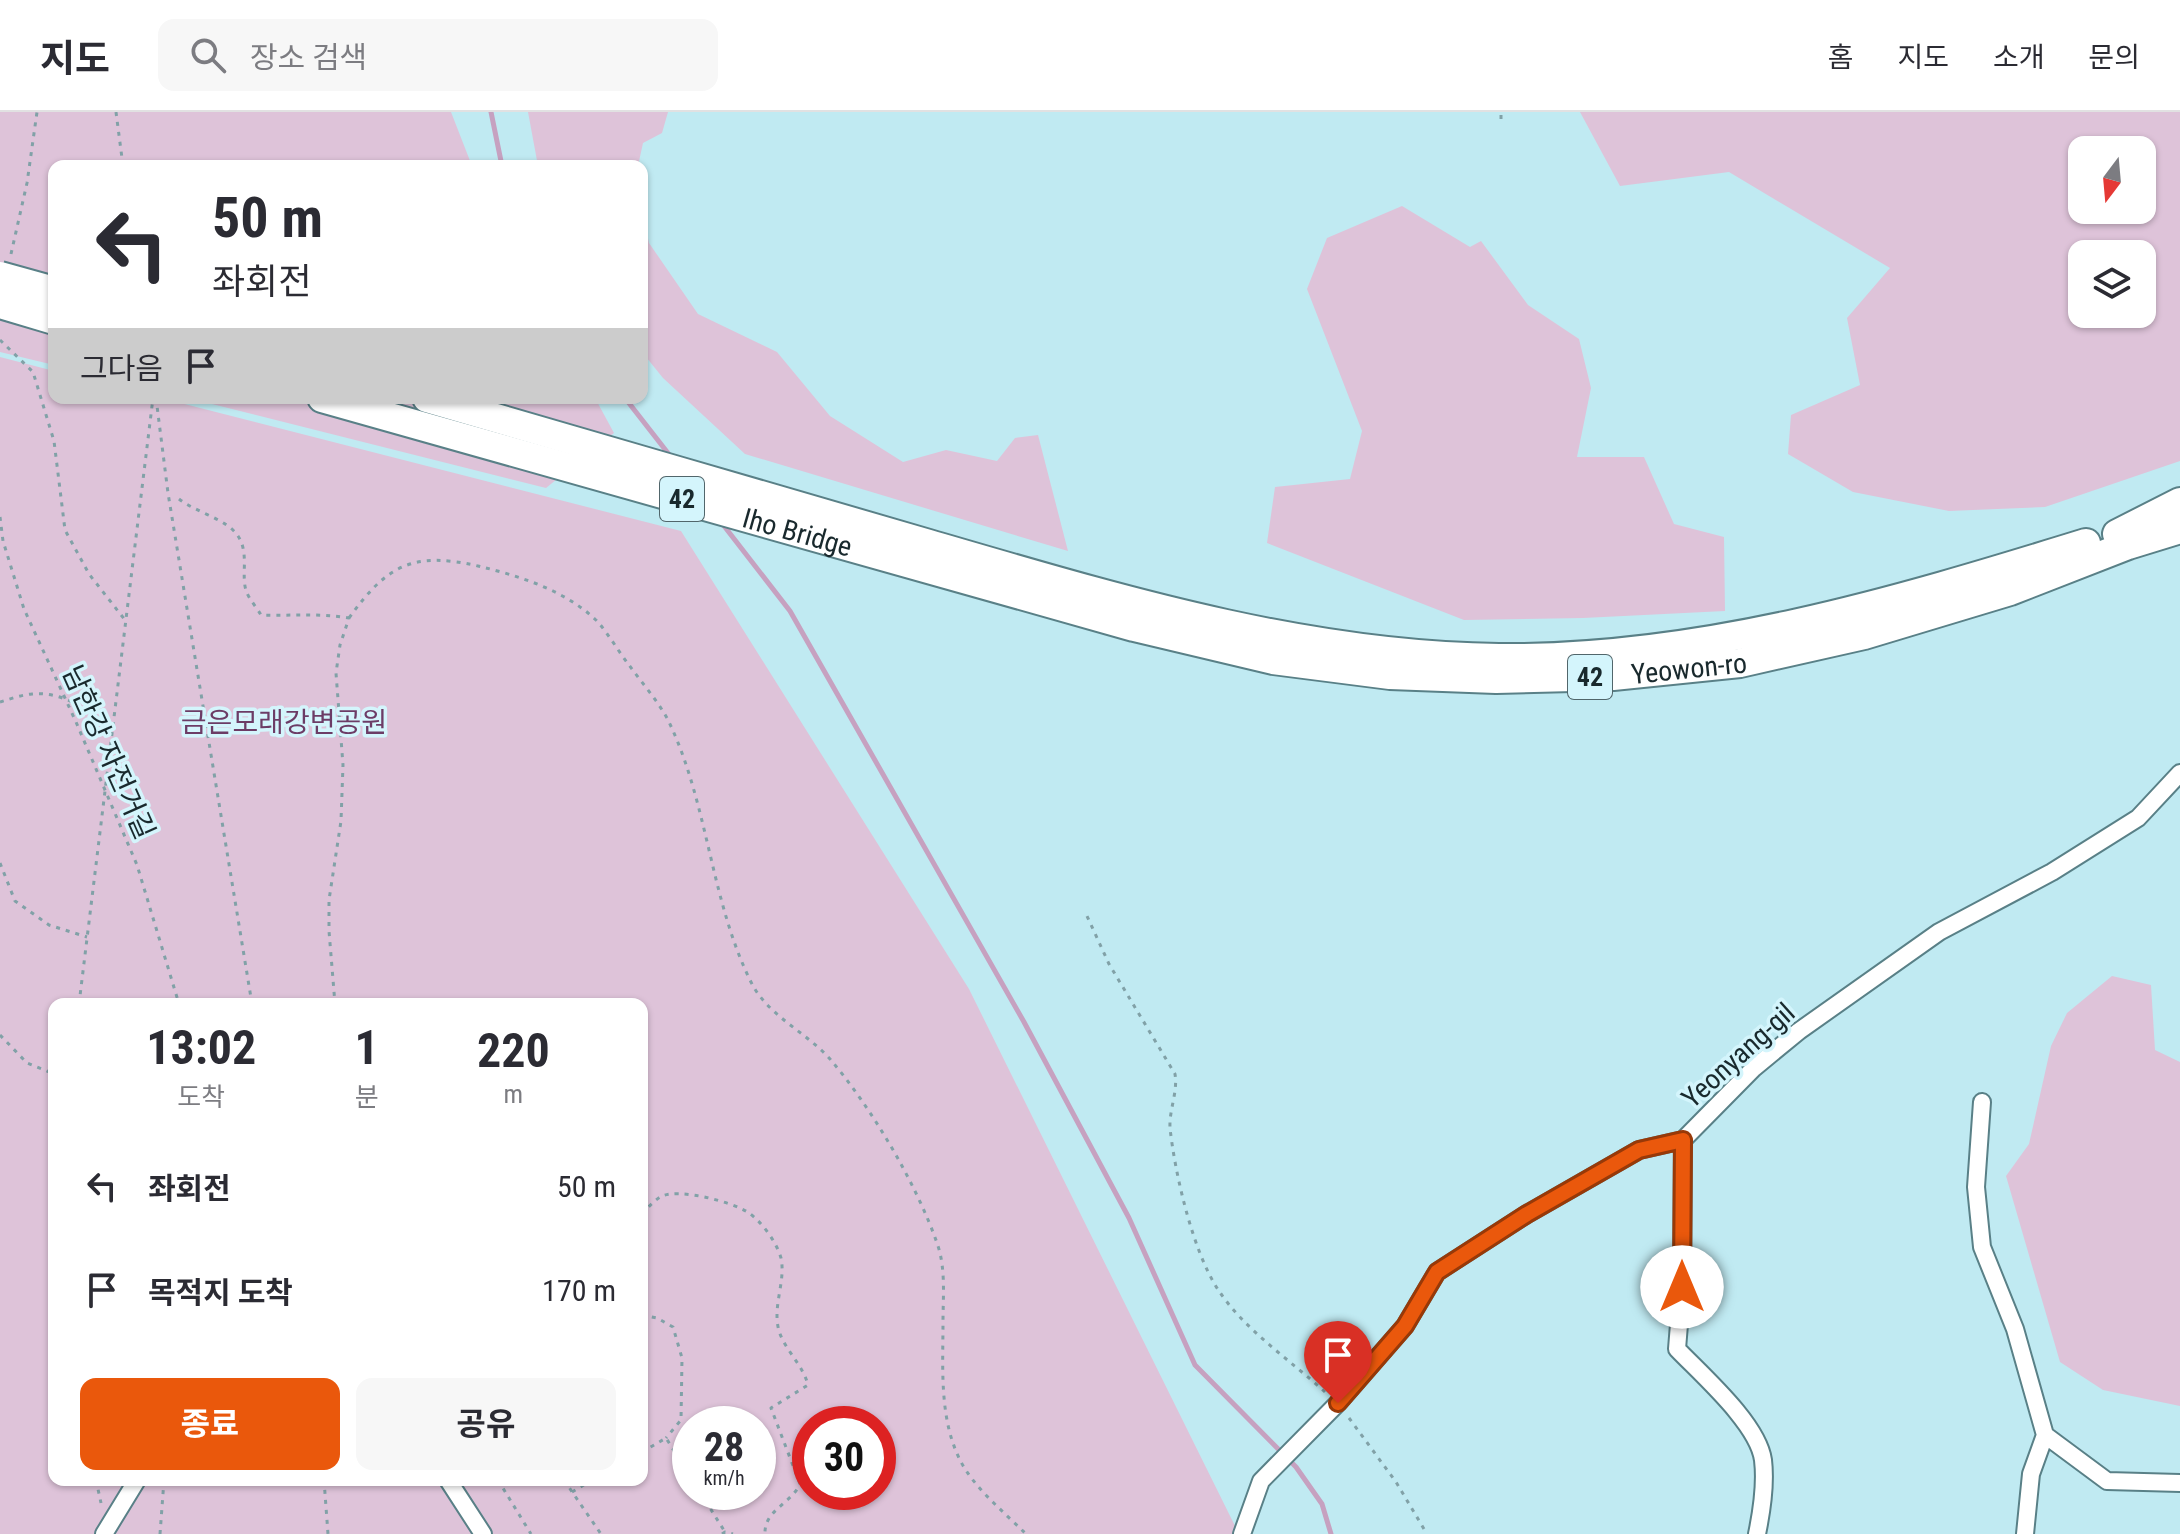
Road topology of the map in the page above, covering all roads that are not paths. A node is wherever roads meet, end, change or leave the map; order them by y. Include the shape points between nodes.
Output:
1 (5, 269) edge
2 (48, 288) edge
3 (0, 304) edge
4 (48, 318) edge
5 (345, 404) edge
6 (446, 404) edge
7 (2180, 502) edge
8 (2180, 511) edge
9 (2180, 529) edge
10 (2180, 535) edge
11 (2122, 539) junction
12 (1046, 590) junction
13 (2180, 773) edge
14 (1982, 1102) dead end
15 (1683, 1140) junction
16 (2045, 1435) junction
17 (2180, 1483) edge
18 (133, 1486) edge
19 (452, 1486) edge
20 (104, 1534) edge
21 (483, 1534) edge
22 (1242, 1534) edge
23 (1757, 1534) edge
24 (2025, 1534) edge

1 - 2 highway, bridge
3 - 4 highway, bridge
5 - 12 highway, Iho Bridge / 42
6 - 12 highway, Iho Bridge / 42
7 - 11 highway
8 - 11 highway, Yeowon-ro / 42
9 - 11 highway, Yeowon-ro / 42
10 - 11 highway
11 - 12 highway, Yeowon-ro / 42 via 2010,591 1864,635 1740,663 1613,676 1390,675 1273,660 1134,627
13 - 15 street, Yeonyang-gil via 2138,818 2052,872 1939,932 1799,1031
14 - 16 street via 1976,1187 1982,1247 2015,1329
15 - 22 street via 1639,1150 1437,1272 1405,1326 1261,1481
15 - 23 street, Yeonyang-gil via 1677,1349 1743,1418 1763,1458
16 - 17 street via 2107,1481
16 - 24 street via 2031,1474
18 - 20 street
19 - 21 street

